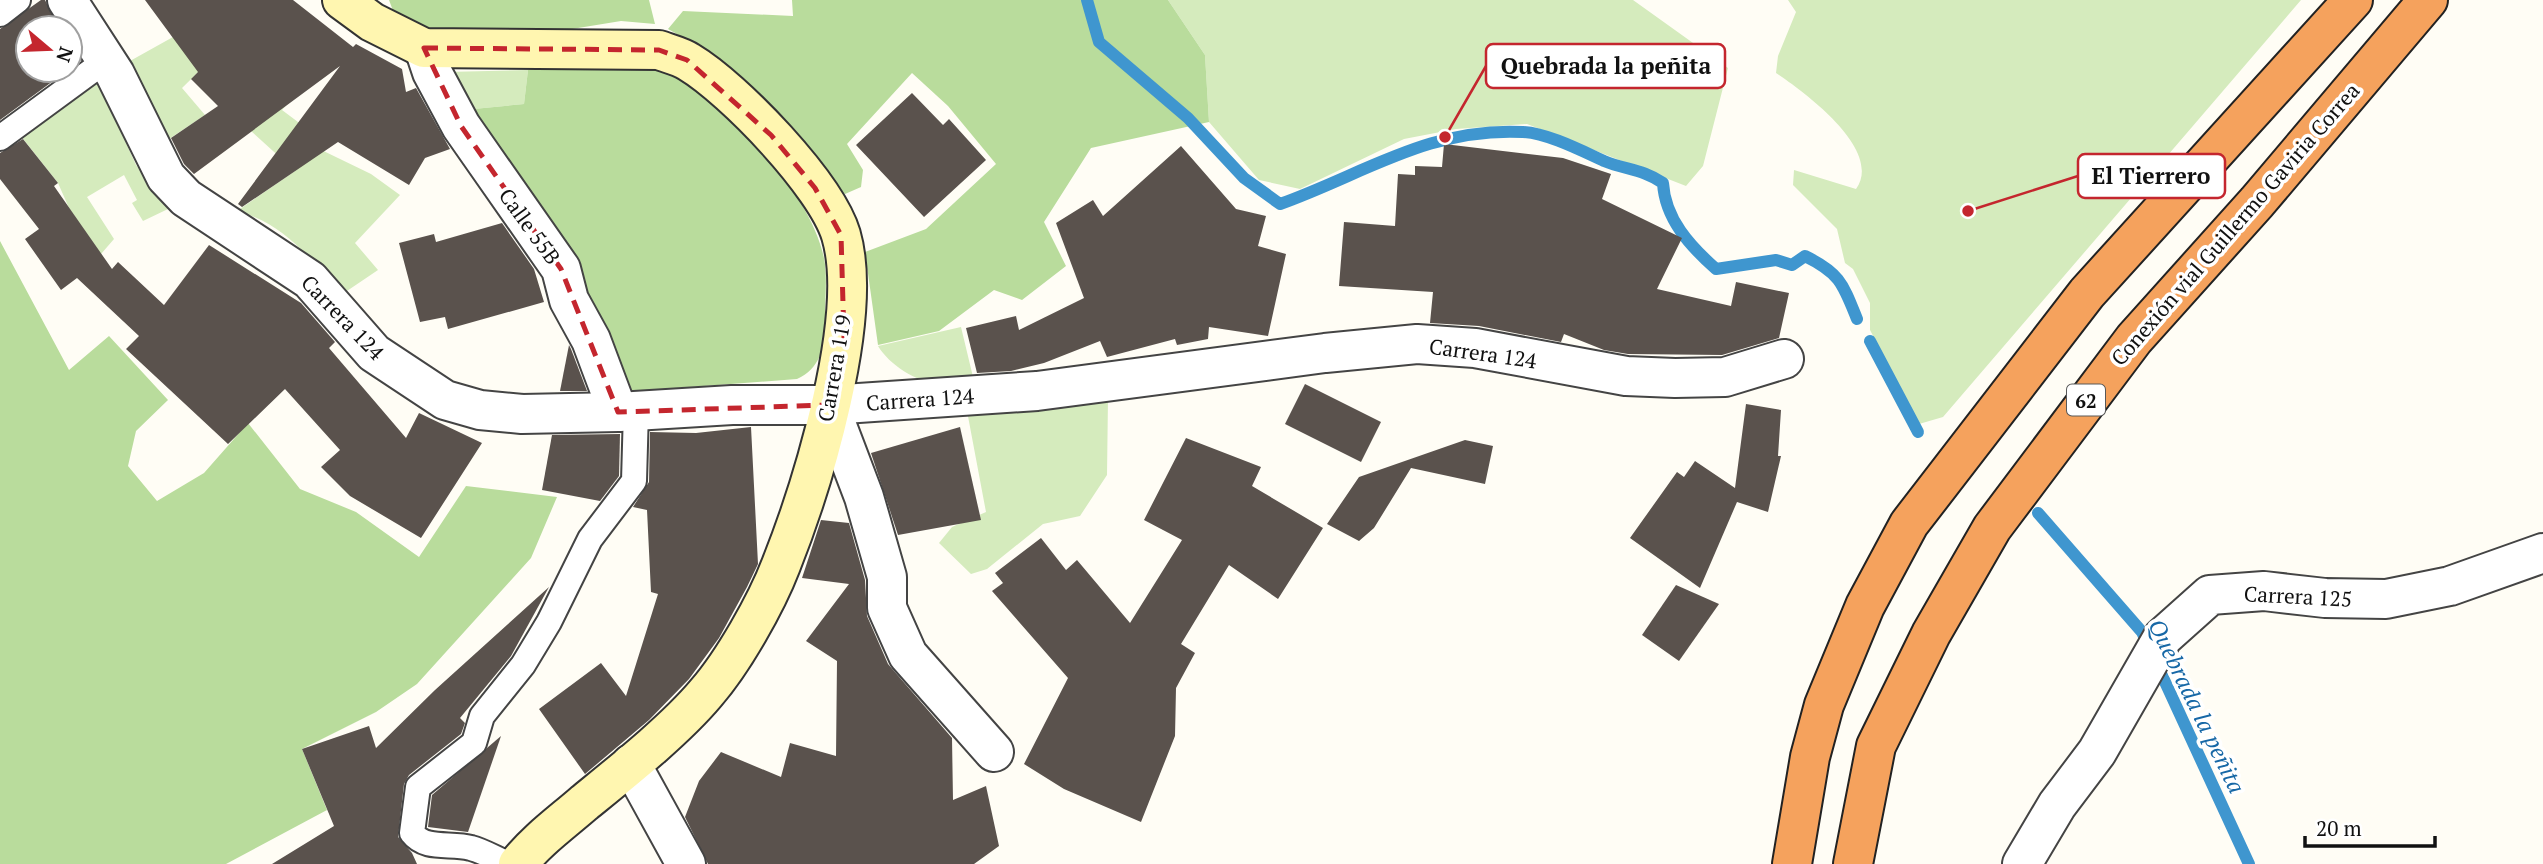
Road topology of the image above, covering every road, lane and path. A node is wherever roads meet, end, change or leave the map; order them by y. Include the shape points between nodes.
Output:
1 (18, 0) edge
2 (67, 0) edge
3 (342, 0) edge
4 (2353, 0) edge
5 (2428, 0) edge
6 (0, 14) edge
7 (424, 48) junction
8 (105, 61) junction
9 (0, 138) edge
10 (1783, 359) dead end
11 (829, 405) junction
12 (627, 411) junction
13 (2543, 553) edge
14 (994, 752) dead end
15 (631, 764) junction
16 (508, 864) edge
17 (518, 864) edge
18 (686, 864) edge
19 (1792, 864) edge
20 (1853, 864) edge
21 (2022, 864) edge

1 - 6 lane
2 - 8 street, Carrera 124
3 - 7 street, Carrera 119 via 372,22
4 - 19 highway via 2087,293 1909,524 1865,606 1824,705
5 - 20 highway, Conexión vial Guillermo Gaviria Correa / 62 via 2134,339 1992,528 1931,634 1876,746
7 - 11 street, Carrera 119 via 659,50 687,60 709,76 815,188 841,235 844,338
7 - 12 street, Calle 55B via 461,127 561,269 569,300
8 - 9 lane
8 - 12 street, Carrera 124 via 166,177 186,198 310,280 374,353 405,375 445,400 480,410 522,414
10 - 11 street, Carrera 124 via 1738,386 1626,376 1475,348 1417,344 1037,391
11 - 12 street, Carrera 124
11 - 14 street via 864,497 887,577 887,608 908,655
11 - 15 street, Carrera 119 via 792,534 754,620 706,693
12 - 16 lane via 634,481 590,539 523,665 482,716 474,743 418,787 412,833 417,841 469,847
13 - 21 street, Carrera 125 via 2450,586 2386,599 2264,591 2210,594 2163,637 2097,751
15 - 17 street, Carrera 119 via 532,846
15 - 18 street

